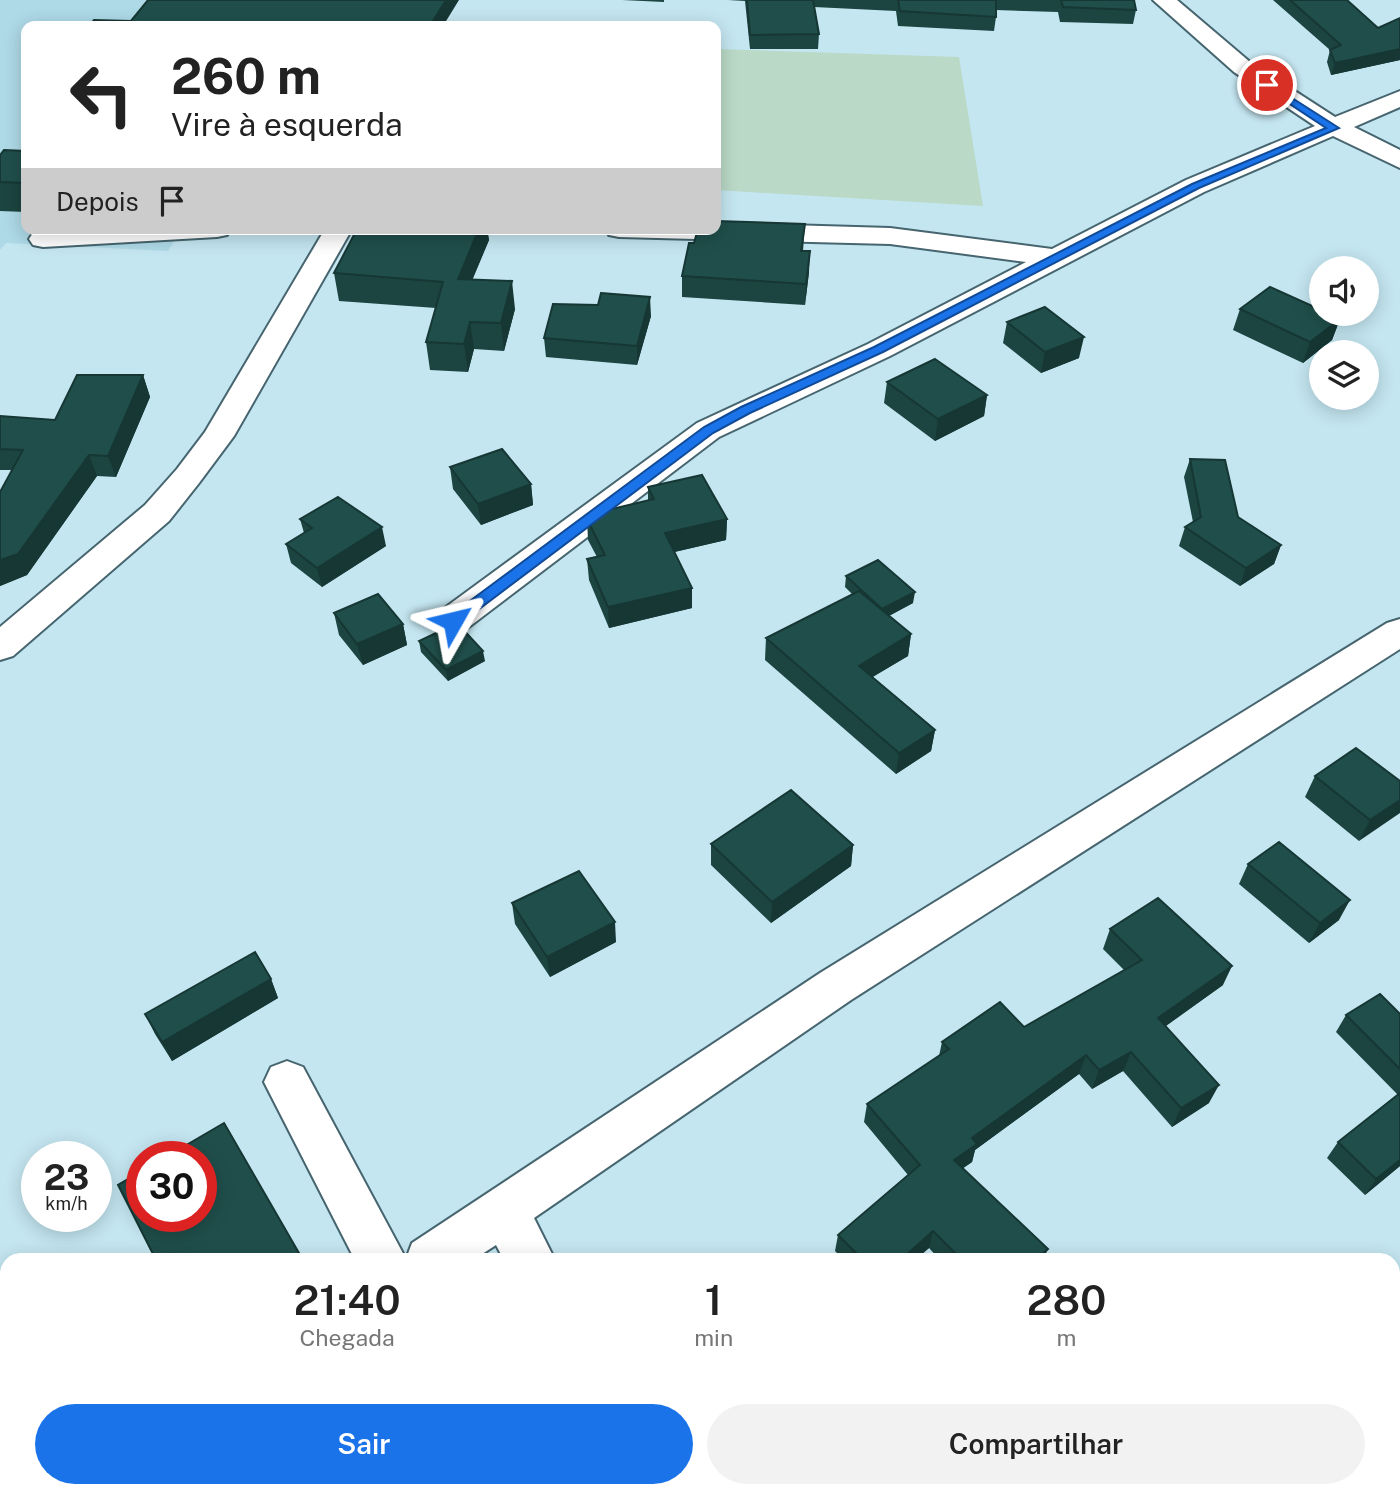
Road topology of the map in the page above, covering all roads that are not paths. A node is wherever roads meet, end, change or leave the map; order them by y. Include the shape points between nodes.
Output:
1 (1164, 0) edge
2 (1400, 98) edge
3 (1334, 128) junction
4 (1400, 160) edge
5 (721, 232) edge
6 (113, 235) edge
7 (335, 235) edge
8 (43, 239) dead end
9 (1055, 258) junction
10 (453, 621) dead end
11 (1400, 632) edge
12 (0, 647) edge
13 (287, 1082) dead end
14 (504, 1211) junction
15 (377, 1253) edge
16 (441, 1253) edge
17 (526, 1253) edge

1 - 3 street via 1240,66
2 - 3 street
3 - 4 street
3 - 9 street via 1195,186
5 - 9 street via 890,236
6 - 8 street
7 - 12 street via 218,436 188,476 157,513
9 - 10 street via 879,350 708,430
11 - 14 street via 931,926 624,1125
13 - 15 street
14 - 16 street
14 - 17 street

